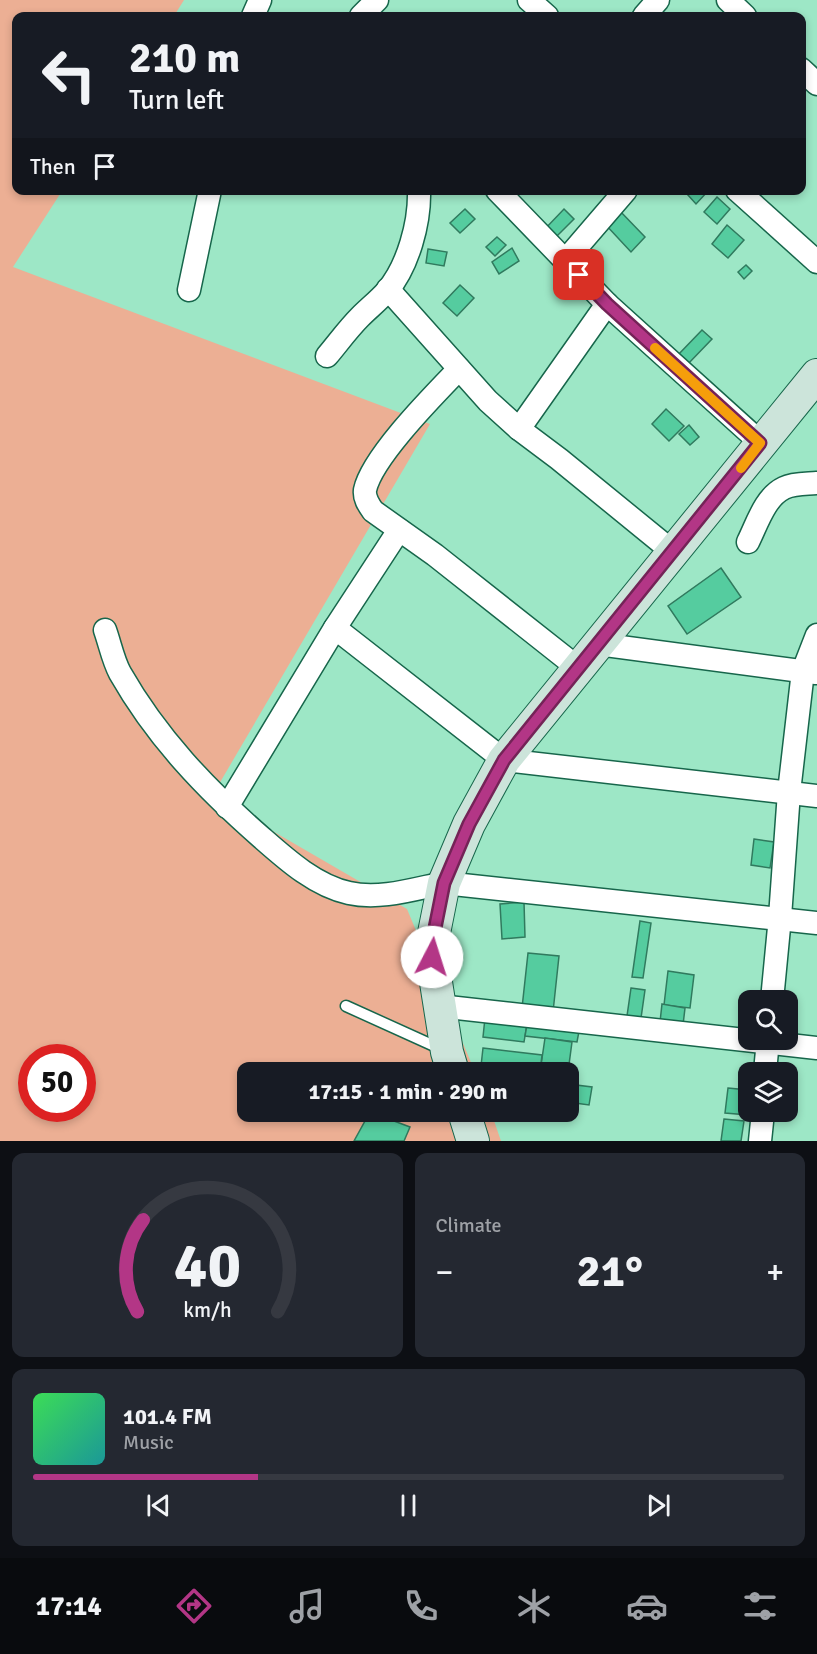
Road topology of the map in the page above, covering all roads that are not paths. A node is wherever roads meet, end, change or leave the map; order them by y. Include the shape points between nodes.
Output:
1 (376, 0) edge
2 (529, 0) edge
3 (658, 0) edge
4 (728, 0) edge
5 (365, 12) edge
6 (542, 12) edge
7 (648, 12) edge
8 (741, 12) edge
9 (209, 195) edge
10 (419, 195) edge
11 (502, 195) edge
12 (622, 195) edge
13 (743, 195) edge
14 (566, 261) junction
15 (817, 262) edge
16 (388, 289) junction
17 (189, 290) dead end
18 (607, 304) junction
19 (327, 356) dead end
20 (459, 369) junction
21 (817, 375) edge
22 (519, 429) junction
23 (760, 443) junction
24 (817, 483) edge
25 (399, 530) junction
26 (748, 542) dead end
27 (673, 552) junction
28 (335, 628) junction
29 (105, 630) dead end
30 (817, 635) edge
31 (598, 644) junction
32 (578, 669) junction
33 (810, 672) edge
34 (504, 760) junction
35 (789, 792) junction
36 (817, 795) edge
37 (227, 807) junction
38 (444, 883) junction
39 (780, 917) junction
40 (817, 923) edge
41 (773, 990) edge
42 (346, 1006) dead end
43 (439, 1006) junction
44 (738, 1038) edge
45 (798, 1045) edge
46 (817, 1048) edge
47 (450, 1062) edge
48 (467, 1122) edge
49 (762, 1122) edge
50 (473, 1141) edge
51 (760, 1141) edge

1 - 5 street
2 - 6 street
3 - 7 street
4 - 8 street
9 - 17 street
10 - 16 street via 415,235
11 - 14 street
12 - 14 street
13 - 15 street
14 - 18 street
16 - 19 street
16 - 20 street
18 - 22 street
18 - 23 street
20 - 22 street
20 - 25 street via 404,428 364,492 372,511
21 - 23 main road
22 - 27 street
23 - 27 main road
24 - 26 street via 791,485 775,494
25 - 28 street
25 - 32 street
27 - 31 main road
28 - 34 street
28 - 37 street
29 - 37 street via 118,670 159,734
30 - 33 street
31 - 32 main road
31 - 33 street
32 - 34 main road
33 - 35 street
34 - 35 street
34 - 38 main road via 469,824
35 - 36 street
35 - 39 street
37 - 38 street via 286,859 323,884 372,896
38 - 39 street
38 - 43 main road via 432,957
39 - 40 street
39 - 41 street
42 - 47 lane
43 - 44 street
43 - 47 main road
45 - 46 street
48 - 50 main road
49 - 51 street

